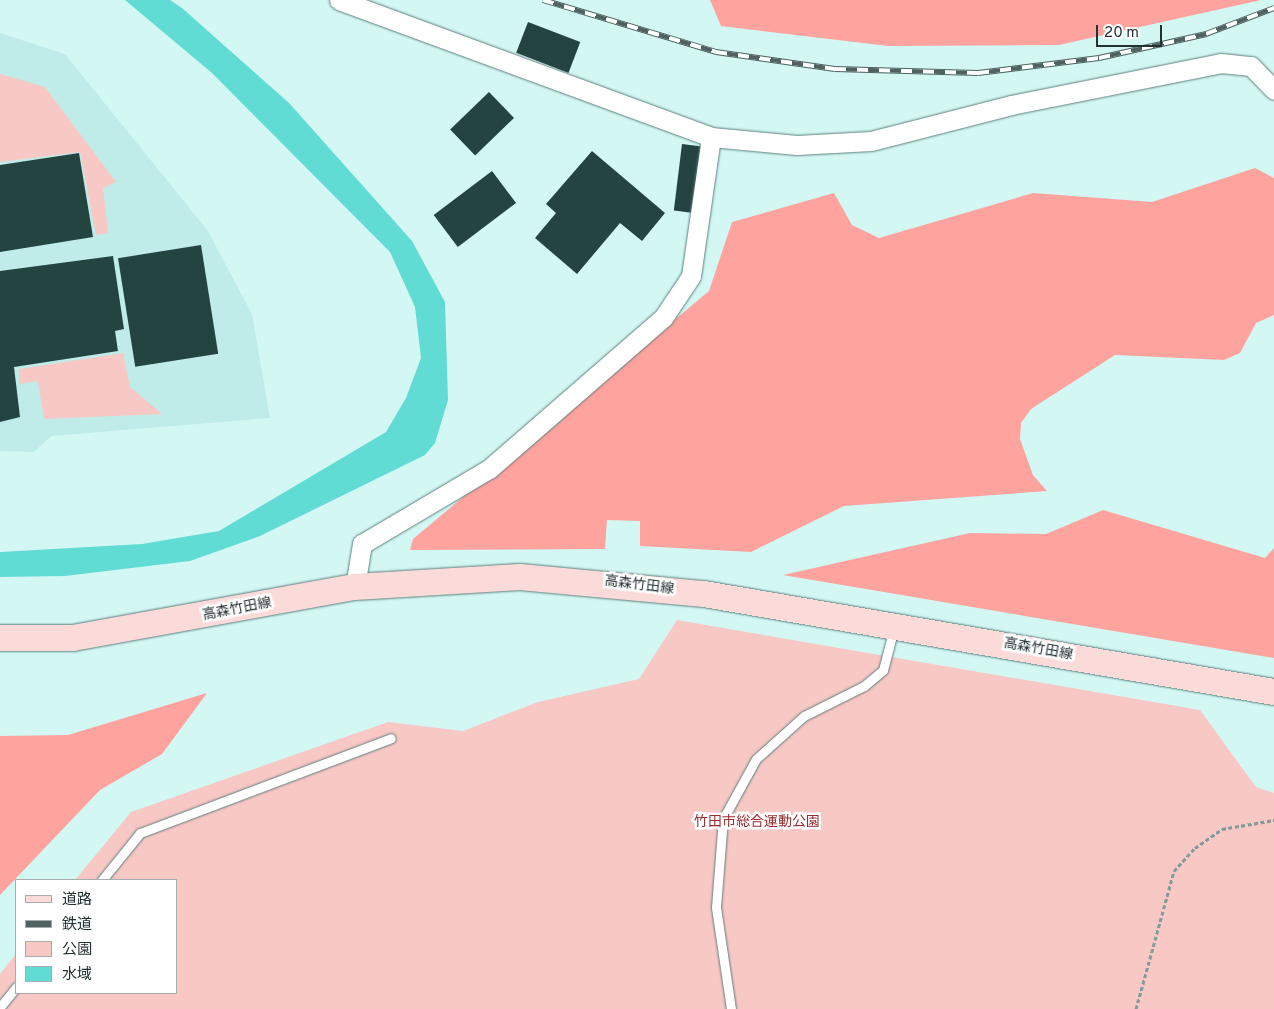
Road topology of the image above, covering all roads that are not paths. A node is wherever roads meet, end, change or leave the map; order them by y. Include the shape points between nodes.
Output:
1 (339, 0) edge
2 (1274, 90) edge
3 (711, 137) junction
4 (355, 587) junction
5 (895, 625) junction
6 (0, 638) edge
7 (1274, 692) edge
8 (391, 738) dead end
9 (103, 879) edge
10 (15, 988) edge
11 (0, 1007) edge
12 (731, 1009) edge

1 - 3 street
2 - 3 street via 1251,66 1221,63 1011,105 871,141 797,145
3 - 4 street via 691,276 663,318 489,469 362,544
4 - 5 main road, 高森竹田線 via 448,579 562,579 704,594
4 - 6 main road, 高森竹田線 via 73,638
5 - 7 main road, 高森竹田線
5 - 12 lane via 883,670 864,686 804,716 756,760 723,819 716,907
8 - 9 lane via 140,833
10 - 11 lane

